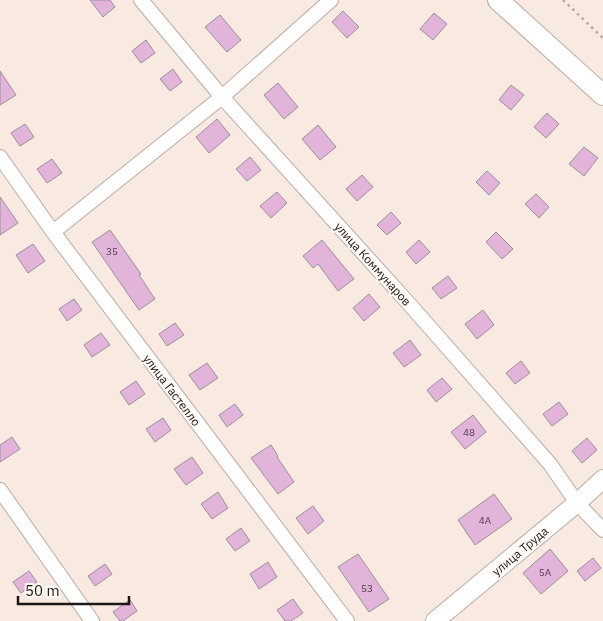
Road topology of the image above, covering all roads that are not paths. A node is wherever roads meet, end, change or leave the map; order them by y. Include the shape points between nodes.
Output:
1 (141, 0) edge
2 (331, 0) edge
3 (498, 0) edge
4 (603, 95) edge
5 (222, 97) junction
6 (0, 157) edge
7 (53, 232) junction
8 (603, 479) edge
9 (0, 490) edge
10 (577, 503) junction
11 (603, 530) edge
12 (92, 621) edge
13 (347, 621) edge
14 (435, 621) edge

1 - 5 street, улица Коммунаров
2 - 5 street
3 - 4 main road
5 - 7 street
5 - 10 street, улица Коммунаров via 412,306 550,464
6 - 7 street, улица Гастелло
7 - 13 street, улица Гастелло
8 - 10 street, улица Труда
9 - 12 street
10 - 11 street, улица Коммунаров
10 - 14 street, улица Труда

